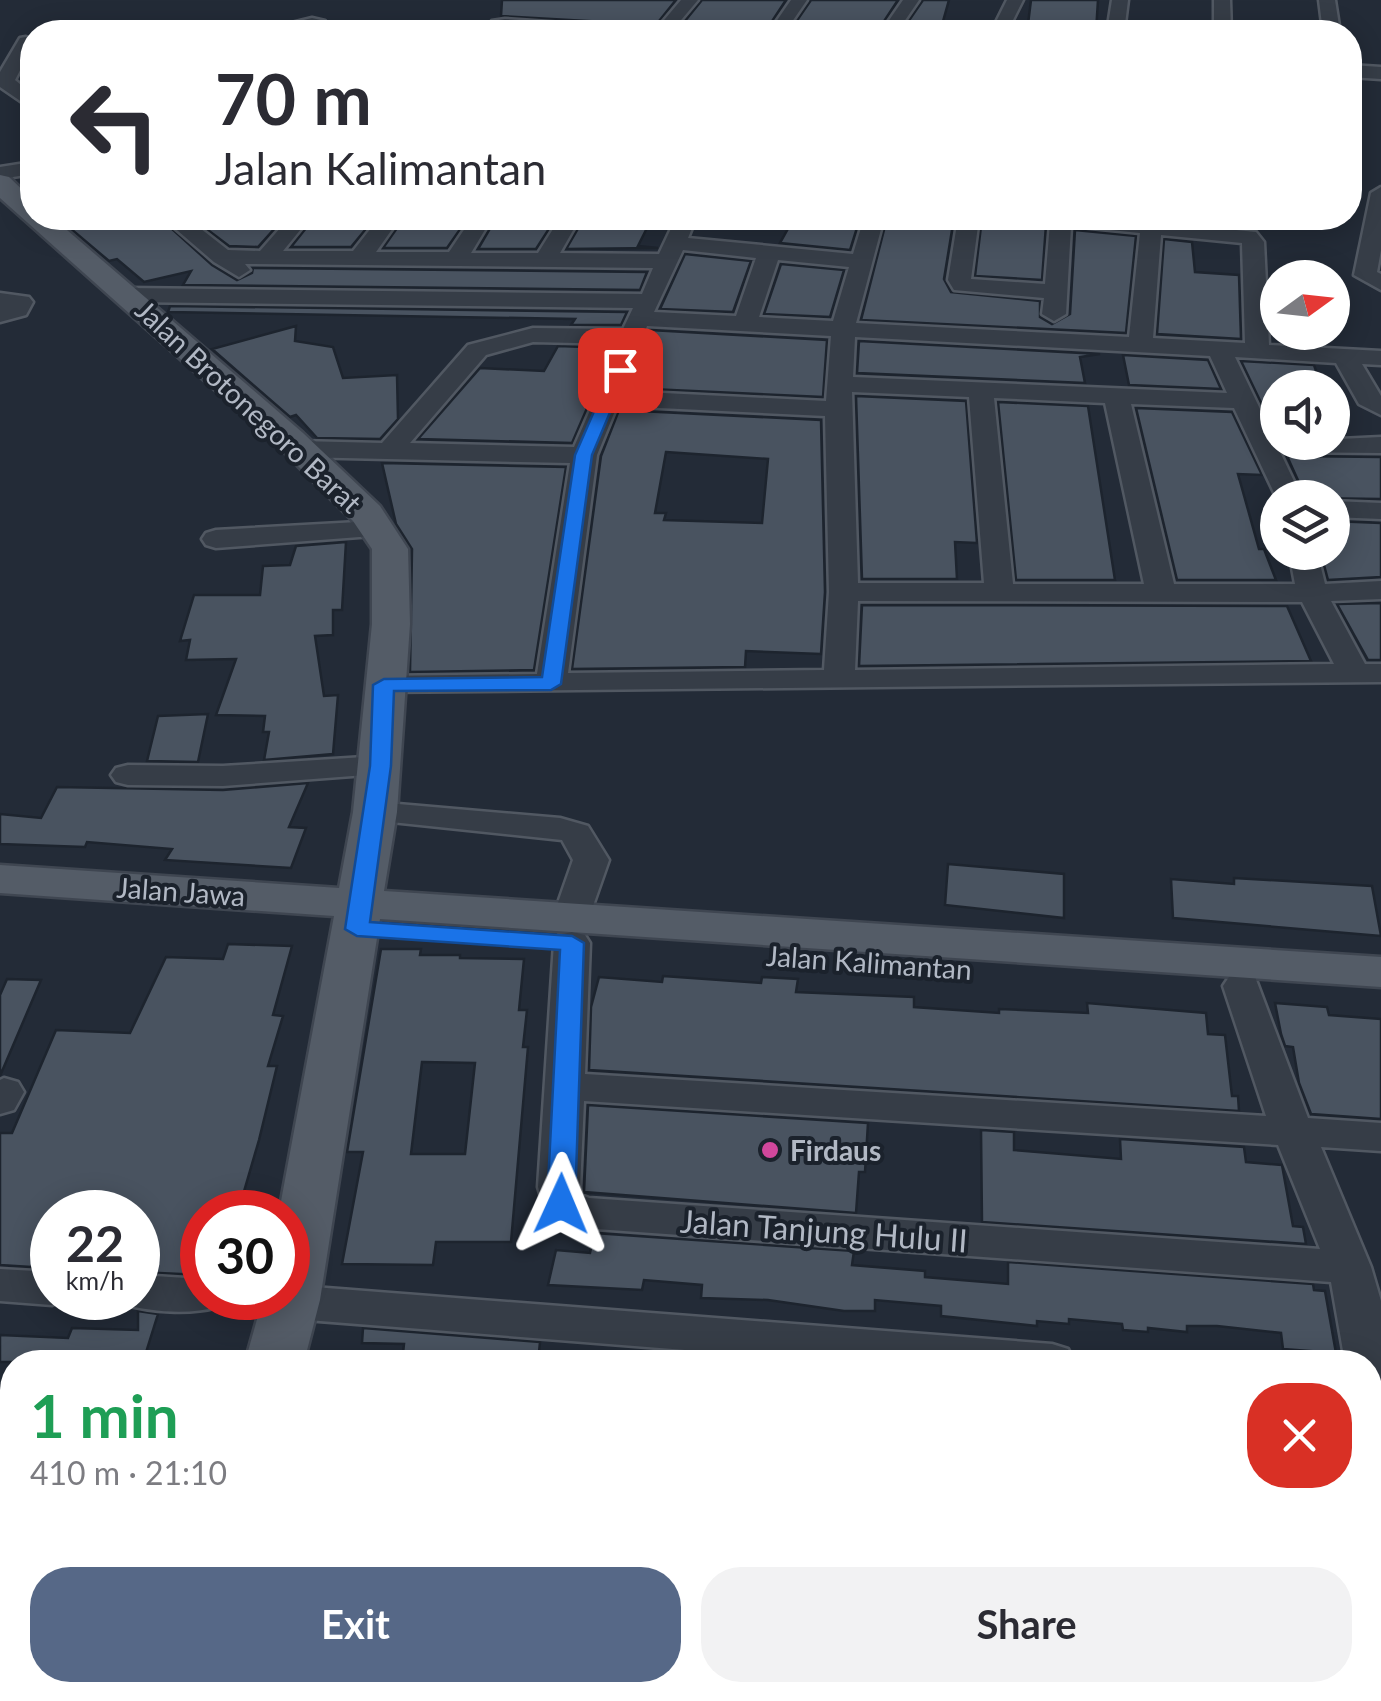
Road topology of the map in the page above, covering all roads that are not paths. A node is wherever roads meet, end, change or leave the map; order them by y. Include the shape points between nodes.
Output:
1 (690, 0) edge
2 (672, 20) edge
3 (0, 183) edge
4 (1376, 188) edge
5 (20, 202) edge
6 (51, 230) edge
7 (196, 230) edge
8 (290, 230) edge
9 (381, 230) edge
10 (474, 230) edge
11 (563, 230) edge
12 (681, 230) edge
13 (871, 230) edge
14 (966, 230) edge
15 (1058, 230) edge
16 (1152, 230) edge
17 (1169, 230) edge
18 (671, 252) junction
19 (769, 252) junction
20 (222, 257) junction
21 (266, 257) junction
22 (360, 258) junction
23 (456, 259) junction
24 (545, 260) junction
25 (862, 262) junction
26 (1381, 283) edge
27 (1056, 292) junction
28 (128, 295) junction
29 (270, 296) junction
30 (0, 300) edge
31 (0, 314) edge
32 (640, 319) junction
33 (746, 322) junction
34 (842, 328) junction
35 (1052, 340) junction
36 (1140, 344) junction
37 (1218, 348) junction
38 (1257, 350) junction
39 (1345, 356) junction
40 (1381, 358) edge
41 (981, 390) junction
42 (839, 396) junction
43 (1116, 396) junction
44 (608, 398) junction
45 (1244, 401) junction
46 (1381, 407) edge
47 (346, 425) dead end
48 (1260, 434) edge
49 (295, 444) junction
50 (1350, 445) edge
51 (1381, 446) edge
52 (388, 452) junction
53 (584, 455) junction
54 (1350, 509) edge
55 (1381, 510) edge
56 (376, 529) junction
57 (216, 539) dead end
58 (1307, 570) edge
59 (1381, 590) edge
60 (844, 592) junction
61 (999, 592) junction
62 (1161, 592) junction
63 (1312, 593) junction
64 (1368, 674) edge
65 (839, 680) junction
66 (551, 684) junction
67 (384, 685) junction
68 (380, 766) junction
69 (128, 775) dead end
70 (374, 812) junction
71 (0, 879) edge
72 (0, 909) edge
73 (359, 916) junction
74 (572, 930) junction
75 (969, 956) junction
76 (1381, 972) edge
77 (1242, 986) junction
78 (1381, 996) edge
79 (568, 1086) junction
80 (1292, 1130) junction
81 (1381, 1137) edge
82 (292, 1190) edge
83 (0, 1285) edge
84 (30, 1287) edge
85 (1362, 1287) edge
86 (310, 1303) edge
87 (269, 1320) edge
88 (272, 1350) edge
89 (903, 1350) edge
90 (1368, 1350) edge

1 - 2 street
3 - 5 main road, Jalan Brotonegoro Barat
4 - 26 street via 1365,275
6 - 28 main road, Jalan Brotonegoro Barat
7 - 20 street
8 - 21 street
9 - 22 street
10 - 23 street
11 - 24 street
12 - 18 street
13 - 25 street
14 - 27 street via 962,285
15 - 27 street
16 - 36 street
17 - 38 street via 1236,234 1254,242
18 - 19 street
18 - 24 street
18 - 32 street
19 - 25 street
19 - 33 street
20 - 21 street
20 - 29 street
21 - 22 street
22 - 23 street
23 - 24 street
25 - 34 street
27 - 35 street
28 - 29 street
28 - 49 main road, Jalan Brotonegoro Barat
29 - 32 street
30 - 31 street via 21,302 18,310
32 - 33 street
32 - 44 street
32 - 52 street via 477,350
33 - 34 street
34 - 35 street
34 - 42 street
35 - 36 street
36 - 37 street
37 - 38 street
37 - 45 street
38 - 39 street
39 - 40 street
39 - 46 street via 1368,399
41 - 42 street
41 - 43 street
41 - 61 street
42 - 44 street
42 - 60 street
43 - 45 street
43 - 62 street
44 - 53 street
45 - 48 street
47 - 49 street
49 - 52 street
49 - 56 main road, Jalan Brotonegoro Barat
50 - 51 street
52 - 53 street
53 - 66 street
54 - 55 street
56 - 57 street
56 - 67 main road, Jalan Brotonegoro Barat via 390,549
58 - 63 street
59 - 63 street
60 - 61 street
60 - 65 street
61 - 62 street
62 - 63 street
63 - 64 street
64 - 65 street
65 - 66 street
66 - 67 street
67 - 68 main road, Jalan Brotonegoro Barat
68 - 69 street
68 - 70 main road, Jalan Brotonegoro Barat
70 - 73 main road, Jalan Brotonegoro Barat
70 - 74 street, Jalan Tanjung Hulu II via 576,833 591,860
71 - 73 main road, Jalan Jawa
72 - 73 main road, Jalan Jawa
73 - 74 main road, Jalan Kalimantan
73 - 82 main road, Jalan Brotonegoro Barat
74 - 75 main road, Jalan Kalimantan
74 - 79 street, Jalan Tanjung Hulu II
75 - 76 main road, Jalan Kalimantan
75 - 77 main road, Jalan Kalimantan
77 - 78 main road, Jalan Kalimantan
77 - 80 street
79 - 80 street
79 - 85 street, Jalan Tanjung Hulu II via 559,1188 561,1204 582,1213
80 - 81 street
80 - 85 street
83 - 84 street
85 - 90 street
86 - 89 street
87 - 88 main road, Jalan Brotonegoro Barat

